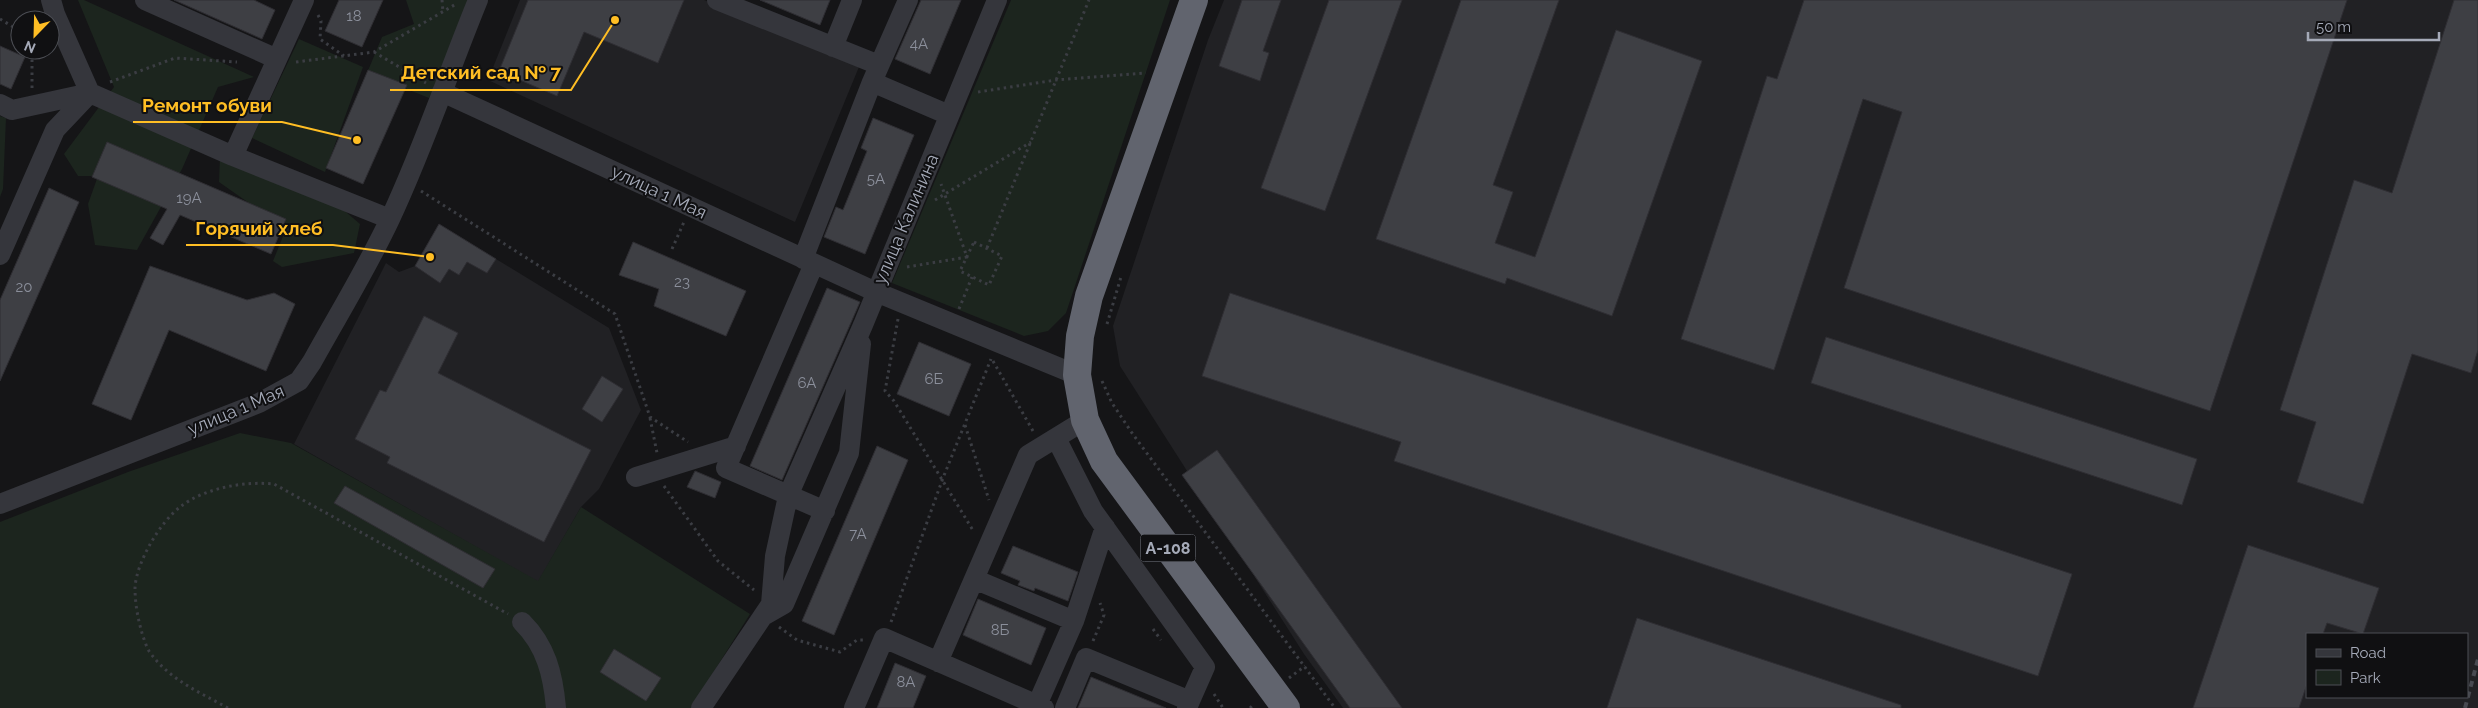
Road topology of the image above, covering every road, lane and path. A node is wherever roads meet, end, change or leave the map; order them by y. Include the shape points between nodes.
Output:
1 (51, 0) edge
2 (145, 0) edge
3 (442, 0) edge
4 (478, 0) edge
5 (717, 0) edge
6 (852, 0) edge
7 (908, 0) edge
8 (997, 0) edge
9 (1089, 0) edge
10 (1194, 0) edge
11 (309, 4) edge
12 (443, 12) dead end
13 (833, 47) junction
14 (374, 52) dead end
15 (344, 56) dead end
16 (32, 60) edge
17 (277, 60) junction
18 (1148, 73) dead end
19 (876, 74) junction
20 (1056, 80) junction
21 (442, 92) junction
22 (90, 93) junction
23 (970, 94) dead end
24 (0, 104) edge
25 (34, 106) junction
26 (949, 115) junction
27 (1031, 142) junction
28 (233, 156) junction
29 (407, 180) junction
30 (939, 181) dead end
31 (944, 194) junction
32 (930, 202) dead end
33 (390, 219) junction
34 (684, 221) dead end
35 (987, 248) junction
36 (672, 249) dead end
37 (0, 255) edge
38 (967, 257) junction
39 (809, 261) junction
40 (898, 268) dead end
41 (1124, 270) dead end
42 (972, 277) junction
43 (876, 292) junction
44 (956, 316) dead end
45 (898, 318) dead end
46 (863, 325) junction
47 (1107, 325) dead end
48 (1088, 375) junction
49 (650, 417) junction
50 (1085, 420) junction
51 (1028, 421) dead end
52 (964, 424) junction
53 (1056, 438) junction
54 (736, 446) junction
55 (706, 455) junction
56 (660, 470) junction
57 (636, 478) dead end
58 (943, 478) junction
59 (788, 496) junction
60 (0, 504) edge
61 (992, 507) dead end
62 (825, 511) junction
63 (1105, 527) junction
64 (978, 540) dead end
65 (974, 579) junction
66 (766, 610) junction
67 (1074, 620) junction
68 (522, 622) joint
69 (884, 638) junction
70 (938, 662) junction
71 (1305, 666) junction
72 (1289, 678) dead end
73 (554, 681) junction
74 (1010, 701) edge
75 (1188, 705) edge
76 (1040, 706) edge
77 (228, 708) edge
78 (556, 708) edge
79 (569, 708) edge
80 (701, 708) edge
81 (854, 708) edge
82 (1064, 708) edge
83 (1286, 708) edge
84 (1335, 708) edge

1 - 22 street
2 - 17 street
3 - 12 path
4 - 21 street, улица 1 Мая
5 - 13 street
6 - 13 street
7 - 19 street
8 - 26 street, улица Калинина
9 - 20 path
10 - 48 highway, А-108 via 1089,296 1080,336
11 - 15 path via 321,21 320,39
11 - 17 street
13 - 19 street
14 - 21 path
16 - 25 path
17 - 28 street
18 - 20 path
19 - 26 street
19 - 39 street
20 - 23 path
20 - 27 path
21 - 29 street, улица 1 Мая
21 - 39 street, улица 1 Мая
22 - 25 street
22 - 28 street
22 - 37 street via 55,130
24 - 25 street via 12,110
26 - 43 street, улица Калинина
27 - 31 path
27 - 35 path
28 - 33 street
29 - 33 street, улица 1 Мая
29 - 49 path via 437,203 615,314
30 - 31 path
31 - 32 path
31 - 38 path
33 - 60 street, улица 1 Мая via 299,381 259,404
34 - 36 path
35 - 38 path via 974,242
35 - 42 path via 1002,256 989,285
38 - 40 path
38 - 42 path via 960,271
39 - 43 street, улица 1 Мая
39 - 54 street
41 - 47 path
42 - 44 path
43 - 46 street
43 - 48 street, улица Калинина
45 - 58 path via 885,391
46 - 59 street
46 - 62 street via 849,453
48 - 50 highway, А-108
48 - 71 path via 1112,403
49 - 55 path
49 - 56 path
50 - 53 street
50 - 83 highway, А-108 via 1104,461
51 - 52 path via 991,358
52 - 58 path
52 - 61 path
53 - 63 street
53 - 65 street via 1028,455
54 - 55 street
54 - 59 street via 726,468
55 - 56 street
56 - 57 street
56 - 66 path via 664,486 718,562
58 - 64 path
58 - 69 path
59 - 62 street
59 - 66 street
62 - 66 street via 784,604
63 - 67 street
63 - 75 street via 1205,666
65 - 67 street
65 - 70 street
66 - 69 path via 797,640 840,652 857,640
66 - 80 street
67 - 76 street
68 - 73 street via 545,653
68 - 77 path via 274,484 240,485 205,493 180,507 160,527 143,558 135,587 138,618 148,649 163,669
69 - 70 street
69 - 81 street
70 - 74 street
71 - 72 path
71 - 84 path
73 - 78 street
73 - 79 street
74 - 76 street
75 - 82 street via 1086,658

